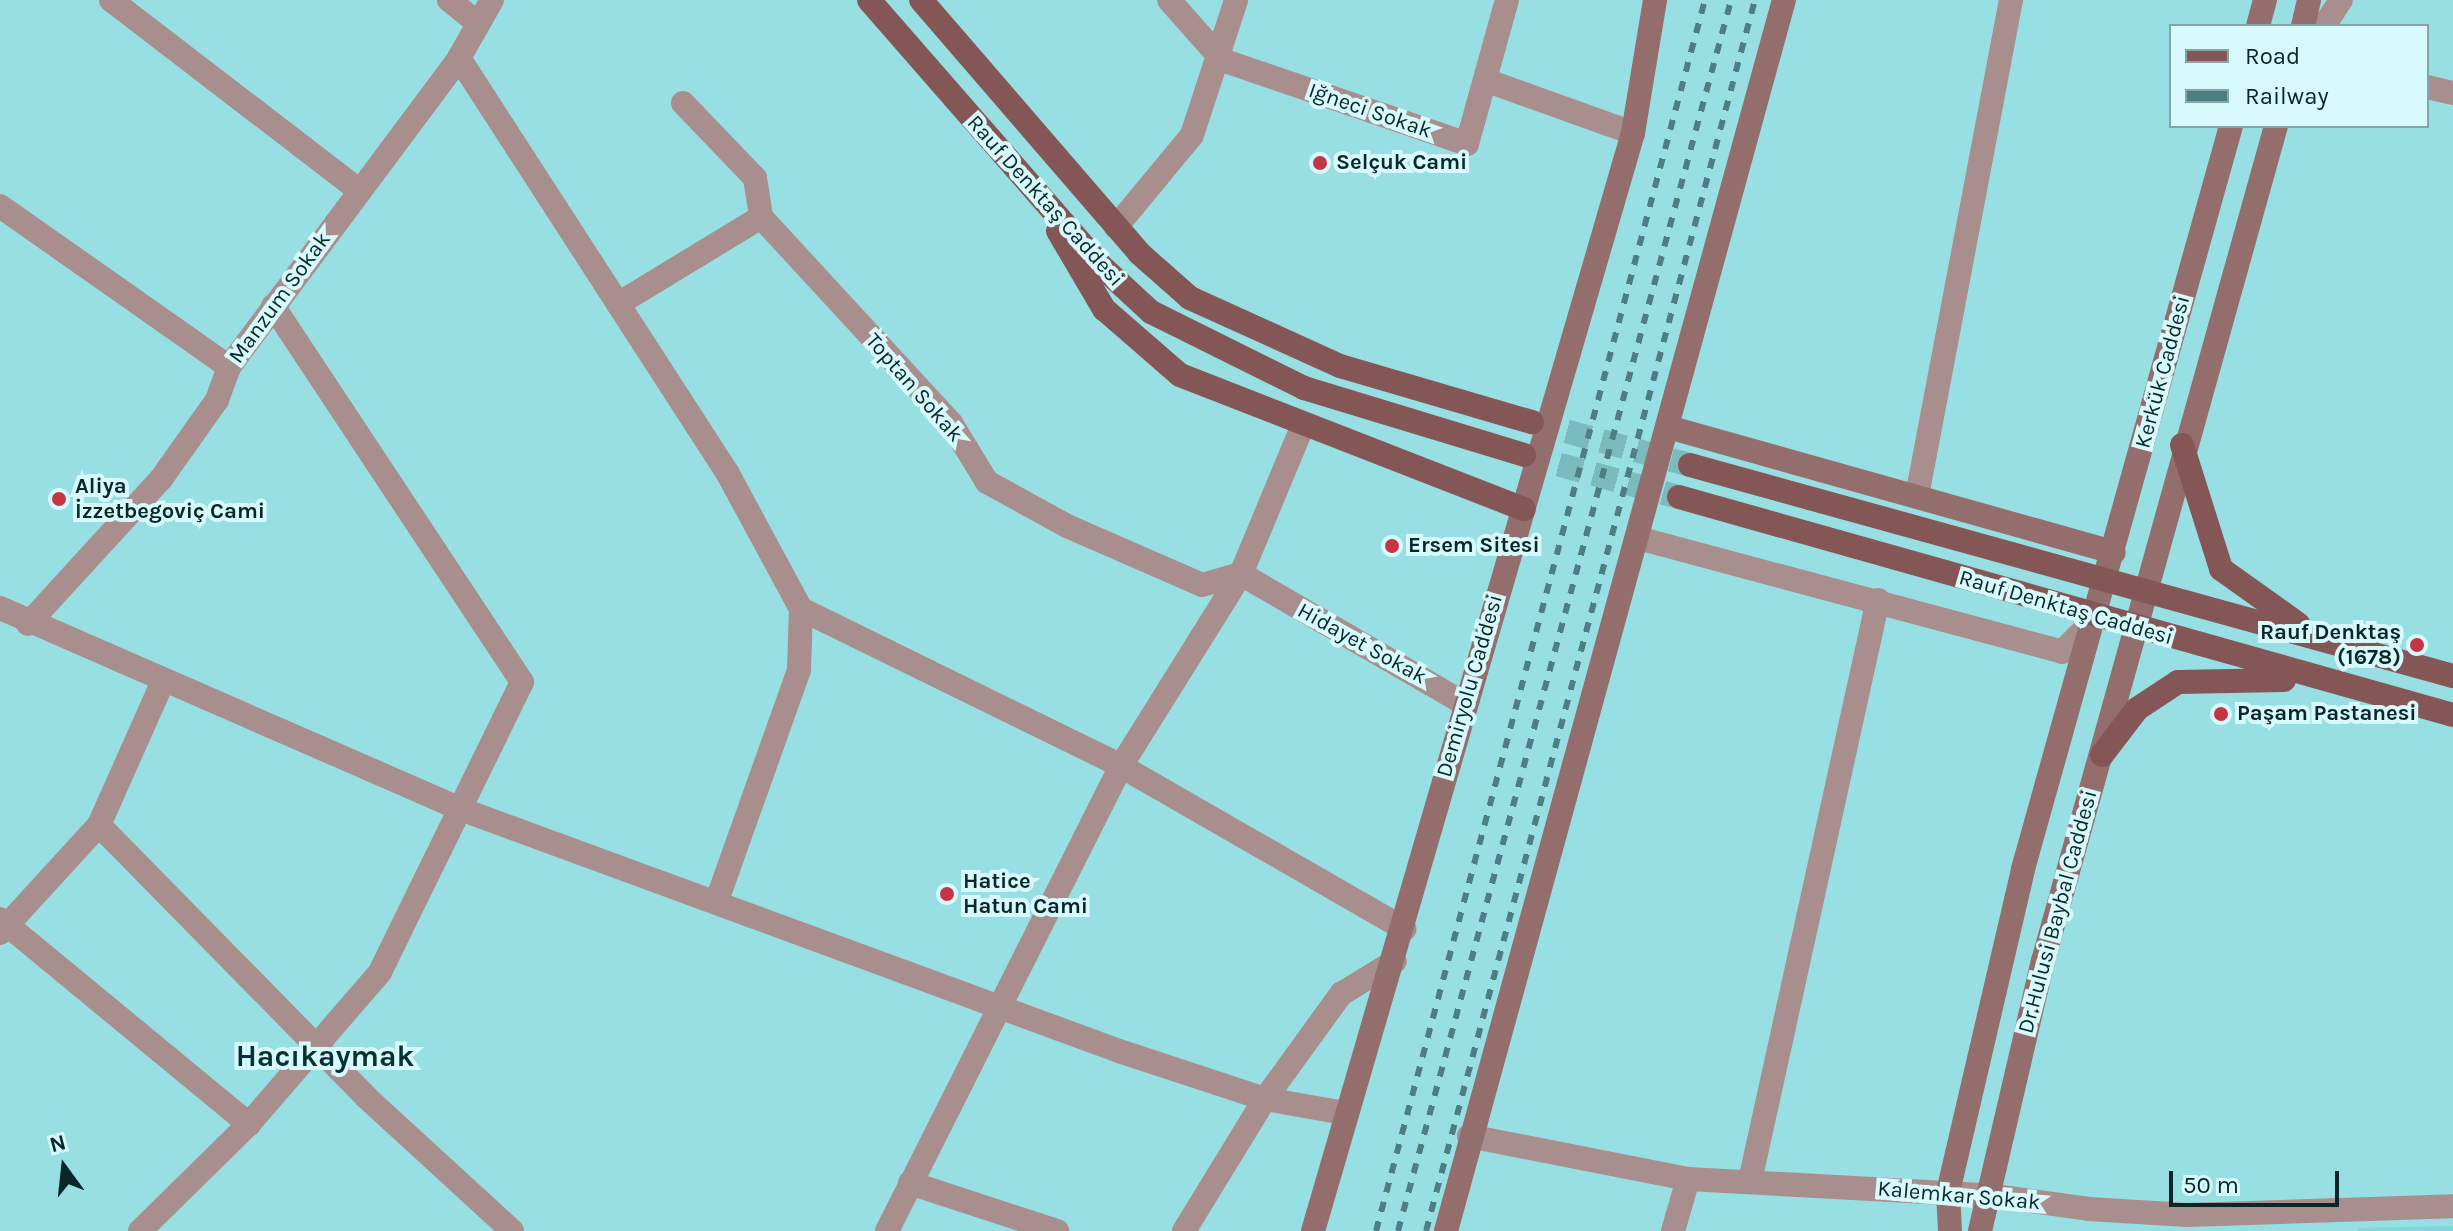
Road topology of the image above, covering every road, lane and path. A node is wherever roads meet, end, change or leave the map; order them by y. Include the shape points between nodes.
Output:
1 (111, 0) edge
2 (449, 0) edge
3 (492, 0) edge
4 (869, 0) edge
5 (921, 0) edge
6 (1169, 0) edge
7 (1236, 0) edge
8 (1507, 0) edge
9 (1655, 0) edge
10 (1784, 0) edge
11 (2011, 0) edge
12 (2265, 0) edge
13 (2309, 0) edge
14 (2341, 0) edge
15 (475, 21) junction
16 (2259, 24) edge
17 (2303, 24) edge
18 (2325, 24) edge
19 (459, 58) junction
20 (1222, 60) junction
21 (1485, 80) junction
22 (2429, 87) edge
23 (2453, 93) edge
24 (683, 103) dead end
25 (2230, 128) edge
26 (2275, 128) edge
27 (1633, 133) junction
28 (359, 190) junction
29 (1043, 200) junction
30 (0, 206) edge
31 (761, 217) junction
32 (1116, 227) junction
33 (618, 304) junction
34 (273, 306) junction
35 (229, 367) junction
36 (1532, 422) tunnel mouth
37 (1303, 425) junction
38 (1668, 427) junction
39 (2182, 445) junction
40 (1524, 455) tunnel mouth
41 (1690, 465) tunnel mouth
42 (1917, 496) junction
43 (1679, 497) tunnel mouth
44 (1524, 509) junction
45 (1638, 538) junction
46 (2114, 552) junction
47 (1251, 580) junction
48 (2105, 586) junction
49 (2147, 596) junction
50 (1878, 600) junction
51 (0, 608) edge
52 (801, 609) junction
53 (2097, 617) junction
54 (28, 624) junction
55 (2138, 630) junction
56 (2336, 643) junction
57 (2453, 676) edge
58 (163, 681) junction
59 (2344, 685) junction
60 (1462, 702) junction
61 (2453, 715) edge
62 (2102, 755) junction
63 (1121, 766) junction
64 (463, 810) junction
65 (99, 825) junction
66 (716, 903) junction
67 (2, 925) edge
68 (1404, 929) junction
69 (1395, 961) junction
70 (995, 1005) junction
71 (319, 1045) junction
72 (1265, 1099) junction
73 (1344, 1113) junction
74 (249, 1124) junction
75 (1469, 1136) junction
76 (1688, 1179) junction
77 (1750, 1181) junction
78 (910, 1183) junction
79 (1948, 1192) junction
80 (1987, 1195) junction
81 (2453, 1206) edge
82 (2331, 1221) edge
83 (140, 1231) edge
84 (512, 1231) edge
85 (887, 1231) edge
86 (1057, 1231) edge
87 (1184, 1231) edge
88 (1313, 1231) edge
89 (1446, 1231) edge
90 (1673, 1231) edge
91 (1950, 1231) edge
92 (1980, 1231) edge

1 - 28 street
2 - 15 street
3 - 15 street, Manzum Sokak
4 - 29 main road, Rauf Denktaş Caddesi
5 - 32 main road, Rauf Denktaş Caddesi
6 - 20 street
7 - 20 street
8 - 21 street, Iğneci Sokak
9 - 27 street, Demiryolu Caddesi
10 - 38 street
11 - 42 street
12 - 16 street
13 - 17 street
14 - 18 street
15 - 19 street, Manzum Sokak
19 - 28 street, Manzum Sokak
19 - 33 street
20 - 21 street, Iğneci Sokak via 1467,144
20 - 32 street via 1192,135
21 - 27 street
22 - 23 street
24 - 31 street via 755,178
25 - 46 street, Kerkük Caddesi
26 - 39 street, Kerkük Caddesi
27 - 44 street, Demiryolu Caddesi
28 - 34 street, Manzum Sokak
29 - 37 main road via 1088,286 1142,348 1203,386
29 - 40 main road, Rauf Denktaş Caddesi via 1128,293 1223,352 1347,404
30 - 35 street
31 - 33 street
31 - 47 street, Toptan Sokak via 951,423 987,482 1067,526 1202,585
32 - 36 main road, Rauf Denktaş Caddesi via 1162,276 1223,316 1340,366
33 - 52 street via 728,474
34 - 35 street, Manzum Sokak
34 - 64 street via 522,682
35 - 54 street, Manzum Sokak via 217,400 161,479
37 - 44 main road
37 - 47 street
38 - 42 street
38 - 45 street
39 - 49 street, Kerkük Caddesi
39 - 56 main road via 2221,569 2274,612
41 - 48 main road, Rauf Denktaş Caddesi
42 - 46 street
43 - 53 main road, Rauf Denktaş Caddesi
44 - 60 street, Demiryolu Caddesi
45 - 50 street
45 - 75 street
46 - 48 street, Kerkük Caddesi
47 - 60 street, Hidayet Sokak
47 - 63 street
48 - 49 main road, Rauf Denktaş Caddesi
48 - 53 street, Kerkük Caddesi
49 - 55 street, Dr.Hulusi Baybal Caddesi
49 - 56 main road, Rauf Denktaş Caddesi
50 - 53 street via 2062,652
50 - 77 street
51 - 54 street
52 - 63 street
52 - 66 street via 799,670
53 - 55 main road, Rauf Denktaş Caddesi
53 - 79 street, Dr.Hulusi Baybal Caddesi via 2023,869
54 - 58 street
55 - 59 main road, Rauf Denktaş Caddesi
55 - 62 street, Dr.Hulusi Baybal Caddesi
56 - 57 main road, Rauf Denktaş Caddesi
58 - 64 street
58 - 65 street
59 - 61 main road, Rauf Denktaş Caddesi
59 - 62 main road via 2213,677 2178,682 2137,709
60 - 68 street, Demiryolu Caddesi
62 - 80 street, Dr.Hulusi Baybal Caddesi
63 - 68 street
63 - 70 street via 1043,930
64 - 66 street
64 - 71 street via 380,972
65 - 67 street
65 - 71 street
66 - 70 street
67 - 74 street
68 - 69 street, Demiryolu Caddesi
69 - 72 street via 1341,994
69 - 73 street, Demiryolu Caddesi
70 - 72 street
70 - 78 street
71 - 74 street
71 - 84 street
72 - 73 street
72 - 87 street
73 - 88 street, Demiryolu Caddesi
74 - 83 street
75 - 76 street, Kalemkar Sokak
75 - 89 street
76 - 77 street, Kalemkar Sokak
76 - 90 street
77 - 79 street, Kalemkar Sokak
78 - 85 street
78 - 86 street
79 - 80 street, Kalemkar Sokak
79 - 91 street, Dr.Hulusi Baybal Caddesi
80 - 82 street, Kalemkar Sokak via 2187,1215
80 - 92 street, Dr.Hulusi Baybal Caddesi
81 - 82 street, Kalemkar Sokak

